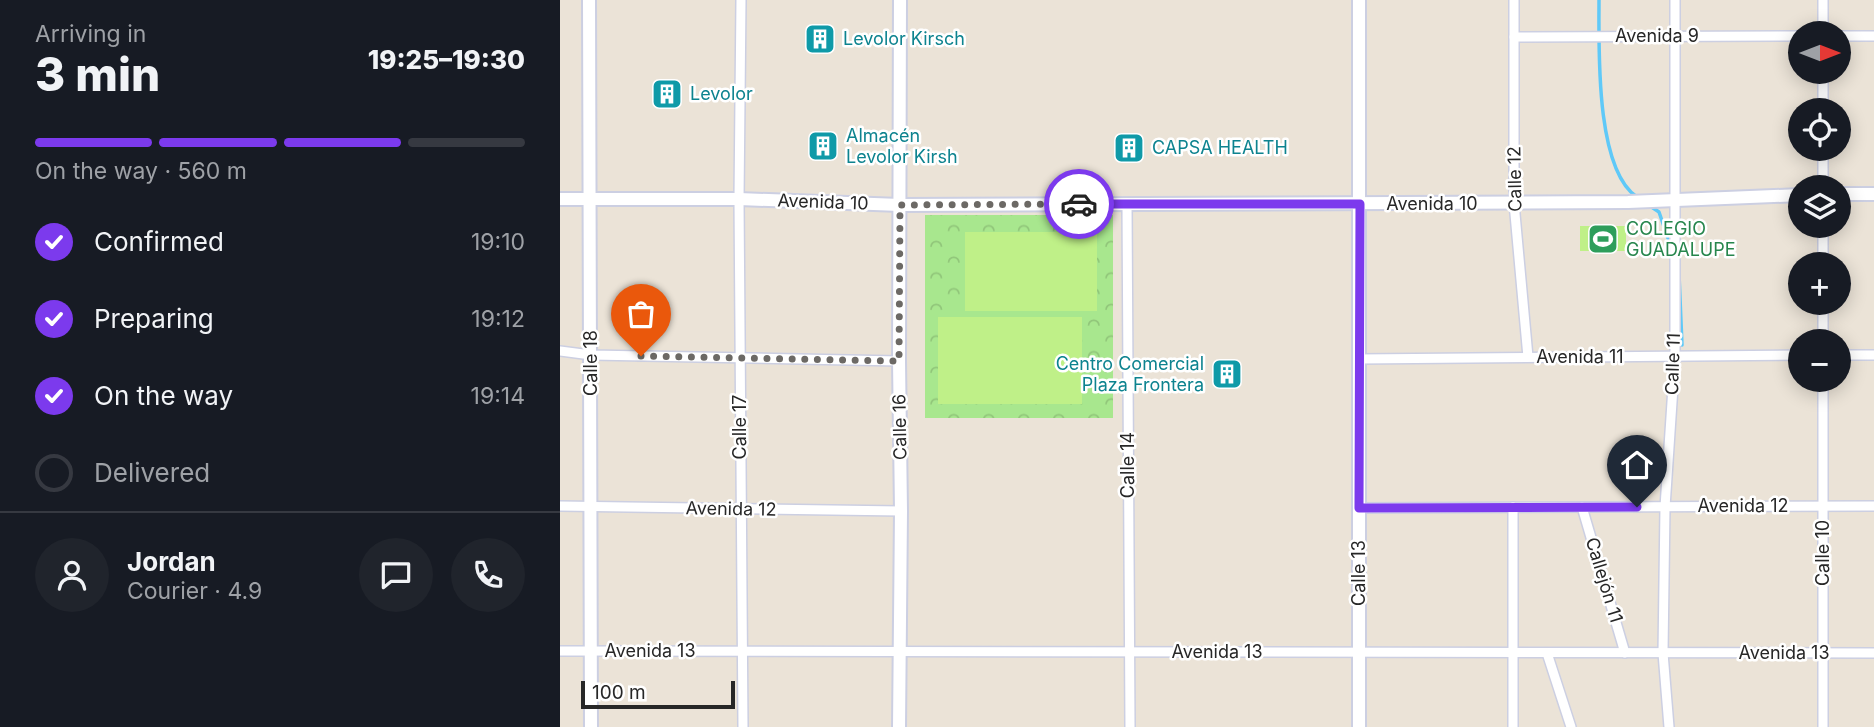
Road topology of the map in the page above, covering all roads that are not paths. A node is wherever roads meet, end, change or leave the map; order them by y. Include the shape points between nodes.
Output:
1 (589, 0) edge
2 (741, 0) edge
3 (900, 0) edge
4 (1359, 0) edge
5 (1514, 0) edge
6 (1675, 0) edge
7 (1823, 0) edge
8 (1823, 21) edge
9 (1675, 36) junction
10 (1788, 36) edge
11 (1852, 36) edge
12 (1874, 36) edge
13 (1514, 37) junction
14 (1851, 194) edge
15 (1874, 194) edge
16 (1788, 196) edge
17 (560, 199) edge
18 (590, 199) junction
19 (739, 199) junction
20 (1676, 200) junction
21 (1127, 203) junction
22 (1514, 203) junction
23 (1360, 204) junction
24 (900, 205) junction
25 (560, 351) edge
26 (591, 355) junction
27 (1788, 355) edge
28 (1851, 355) edge
29 (1874, 355) edge
30 (1528, 357) junction
31 (1675, 357) junction
32 (740, 358) junction
33 (1359, 359) junction
34 (899, 361) junction
35 (1823, 392) edge
36 (560, 506) edge
37 (1823, 506) junction
38 (1874, 506) edge
39 (591, 507) junction
40 (1582, 507) junction
41 (1665, 507) junction
42 (1359, 508) junction
43 (1513, 508) junction
44 (740, 510) junction
45 (901, 511) junction
46 (560, 651) edge
47 (590, 651) junction
48 (900, 651) junction
49 (742, 652) junction
50 (1128, 652) junction
51 (1359, 653) junction
52 (1513, 653) junction
53 (1547, 653) junction
54 (1625, 653) junction
55 (1663, 653) junction
56 (1823, 653) junction
57 (1874, 653) edge
58 (591, 727) edge
59 (743, 727) edge
60 (898, 727) edge
61 (1130, 727) edge
62 (1359, 727) edge
63 (1513, 727) edge
64 (1571, 727) edge
65 (1669, 727) edge
66 (1823, 727) edge

1 - 18 street, Calle 18
2 - 19 street, Calle 17
3 - 24 street, Calle 16
4 - 23 street, Calle 13
5 - 13 street, Calle 12
6 - 9 street, Calle 11
7 - 8 street
9 - 10 street, Avenida 9
9 - 13 street, Avenida 9
9 - 20 street, Calle 11
11 - 12 street
13 - 22 street, Calle 12
14 - 15 street
16 - 20 street, Avenida 10
17 - 18 street, Avenida 10
18 - 19 street, Avenida 10
18 - 26 street, Calle 18
19 - 24 street, Avenida 10
19 - 32 street, Calle 17
20 - 22 street, Avenida 10
20 - 31 street, Calle 11
21 - 23 street, Avenida 10
21 - 24 street, Avenida 10
21 - 50 street, Calle 14
22 - 23 street, Avenida 10
22 - 30 street, Calle 12
23 - 33 street, Calle 13
24 - 34 street, Calle 16
25 - 26 street
26 - 32 street
26 - 39 street, Calle 18
27 - 31 street, Avenida 11
28 - 29 street
30 - 31 street, Avenida 11
30 - 33 street, Avenida 11
31 - 41 street, Calle 11
32 - 34 street
32 - 44 street, Calle 17
33 - 42 street, Calle 13
34 - 45 street, Calle 16
35 - 37 street, Calle 10
36 - 39 street, Avenida 12
37 - 38 street, Avenida 12
37 - 41 street, Avenida 12
37 - 56 street, Calle 10
39 - 44 street, Avenida 12
39 - 47 street, Calle 18
40 - 41 street, Avenida 12
40 - 43 street, Avenida 12
40 - 54 street, Callejón 11
41 - 55 street, Calle 11
42 - 43 street, Avenida 12
42 - 51 street, Calle 13
43 - 52 street
44 - 45 street, Avenida 12
44 - 49 street, Calle 17
45 - 48 street, Calle 16
46 - 47 street, Avenida 13
47 - 49 street, Avenida 13
47 - 58 street, Calle 18
48 - 49 street, Avenida 13
48 - 50 street, Avenida 13
48 - 60 street, Calle 16
49 - 59 street, Calle 17
50 - 51 street, Avenida 13
50 - 61 street, Calle 14
51 - 52 street, Avenida 13
51 - 62 street, Calle 13
52 - 53 street, Avenida 13
52 - 63 street
53 - 54 street, Avenida 13
53 - 64 street
54 - 55 street, Avenida 13
55 - 56 street, Avenida 13
55 - 65 street, Calle 11
56 - 57 street, Avenida 13
56 - 66 street, Calle 10

